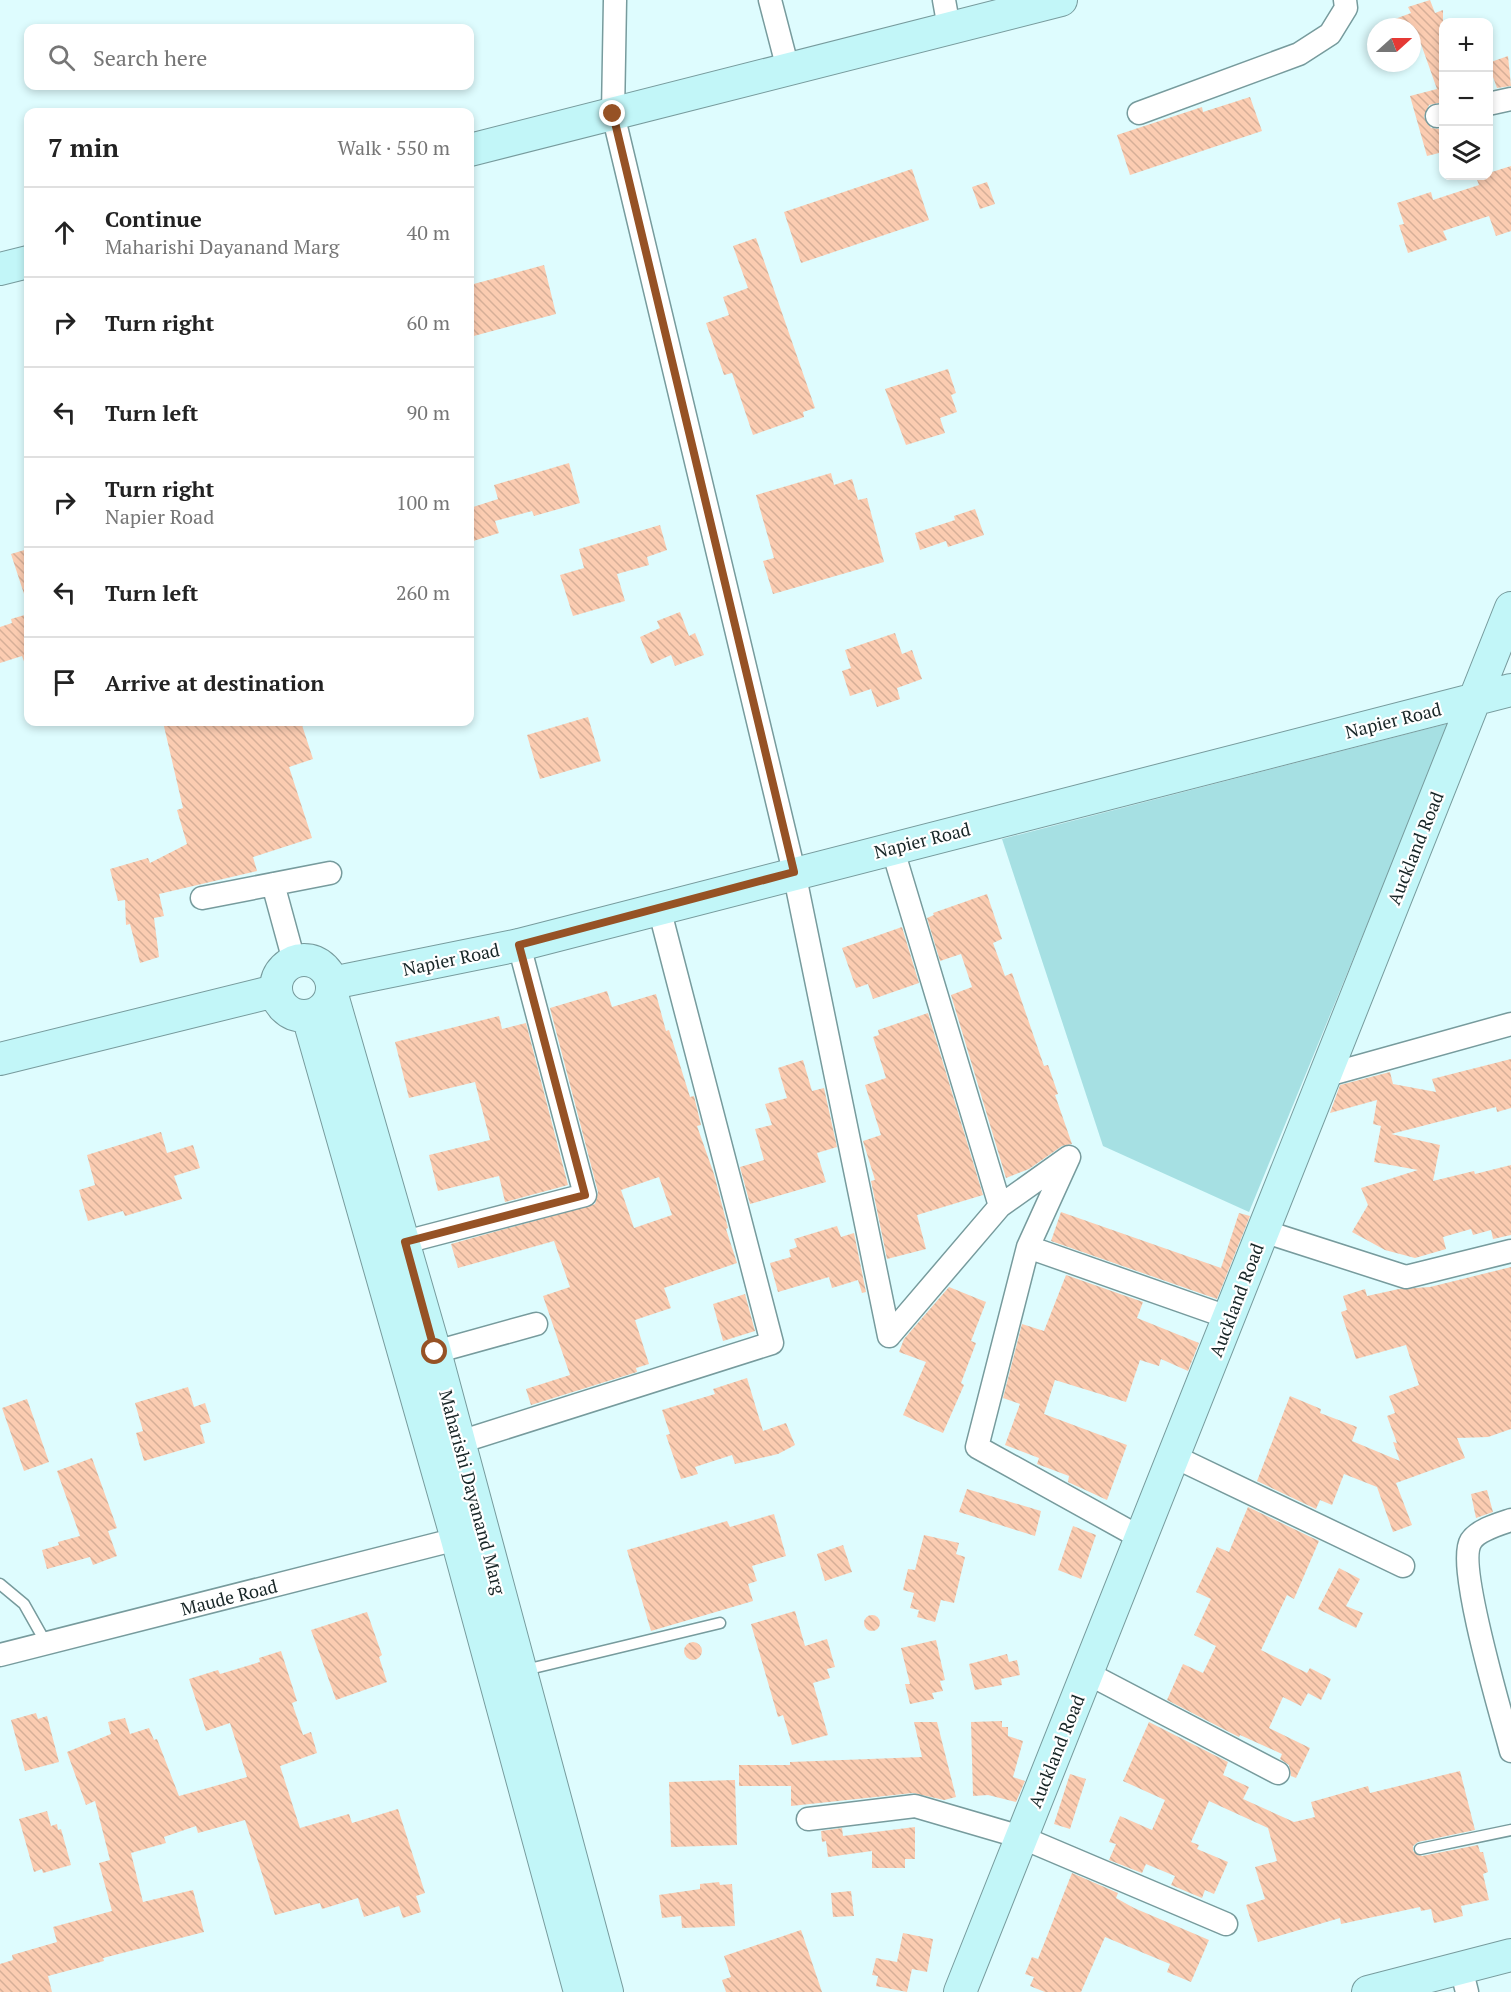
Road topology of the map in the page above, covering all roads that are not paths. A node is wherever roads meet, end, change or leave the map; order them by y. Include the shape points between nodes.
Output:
1 (615, 0) edge
2 (770, 0) edge
3 (1060, 0) edge
4 (1345, 0) edge
5 (946, 14) edge
6 (788, 69) junction
7 (1511, 99) edge
8 (1493, 103) edge
9 (1139, 113) dead end
10 (613, 114) junction
11 (474, 149) edge
12 (24, 263) edge
13 (0, 269) edge
14 (1511, 608) edge
15 (1511, 690) edge
16 (1474, 699) junction
17 (892, 847) junction
18 (794, 872) junction
19 (330, 873) dead end
20 (273, 884) junction
21 (202, 898) dead end
22 (659, 908) junction
23 (519, 945) junction
24 (294, 961) junction
25 (332, 989) junction
26 (275, 991) junction
27 (308, 1016) junction
28 (1511, 1024) edge
29 (0, 1059) edge
30 (1324, 1077) junction
31 (1000, 1206) junction
32 (1263, 1231) junction
33 (405, 1242) junction
34 (1028, 1247) junction
35 (1511, 1251) edge
36 (1230, 1318) junction
37 (536, 1324) dead end
38 (435, 1352) junction
39 (460, 1442) junction
40 (1173, 1456) junction
41 (1511, 1520) edge
42 (1141, 1538) junction
43 (457, 1539) junction
44 (1403, 1566) dead end
45 (0, 1584) edge
46 (720, 1623) dead end
47 (46, 1643) junction
48 (0, 1654) edge
49 (521, 1671) junction
50 (1087, 1673) junction
51 (1511, 1751) edge
52 (1278, 1773) dead end
53 (808, 1819) dead end
54 (1511, 1830) edge
55 (1021, 1837) junction
56 (1420, 1849) dead end
57 (1226, 1924) dead end
58 (1511, 1955) edge
59 (1464, 1980) edge
60 (580, 1992) edge
61 (607, 1992) edge
62 (960, 1992) edge
63 (1368, 1992) edge

1 - 10 street
2 - 6 street
3 - 5 street
4 - 9 street via 1346,8 1330,34 1299,54
5 - 6 street
6 - 10 street
7 - 8 street
10 - 11 street
10 - 18 street
12 - 13 street
14 - 16 street, Auckland Road
15 - 16 street, Napier Road
16 - 17 street, Napier Road
16 - 30 street, Auckland Road
17 - 18 street, Napier Road
17 - 31 street
18 - 22 street, Napier Road
18 - 31 street via 889,1336
19 - 20 street
20 - 21 street
20 - 24 street
22 - 23 street, Napier Road
22 - 39 street via 772,1343
23 - 25 street, Napier Road
23 - 33 street via 585,1195
24 - 25 street via 307,959 318,963 327,972
24 - 26 street via 280,973
25 - 27 street via 327,1005
25 - 33 street, Maharishi Dayanand Marg
26 - 27 street via 281,1005 292,1014
26 - 29 street
27 - 43 street, Maharishi Dayanand Marg
28 - 30 street
30 - 32 street, Auckland Road
31 - 34 street via 1068,1157
32 - 35 street via 1406,1277
32 - 36 street, Auckland Road
33 - 38 street, Maharishi Dayanand Marg
34 - 36 street
34 - 42 street via 977,1447
36 - 40 street, Auckland Road
37 - 38 street
38 - 39 street, Maharishi Dayanand Marg
39 - 49 street, Maharishi Dayanand Marg
40 - 42 street, Auckland Road
40 - 44 street
41 - 51 street via 1471,1540 1466,1554 1469,1585
42 - 50 street, Auckland Road
43 - 47 street, Maude Road
43 - 60 street, Maharishi Dayanand Marg
45 - 47 lane via 24,1604
46 - 49 lane
47 - 48 street, Maude Road
49 - 61 street, Maharishi Dayanand Marg
50 - 52 street
50 - 55 street, Auckland Road
53 - 55 street via 915,1806
54 - 56 lane
55 - 57 street
55 - 62 street, Auckland Road
58 - 59 street
59 - 63 street

